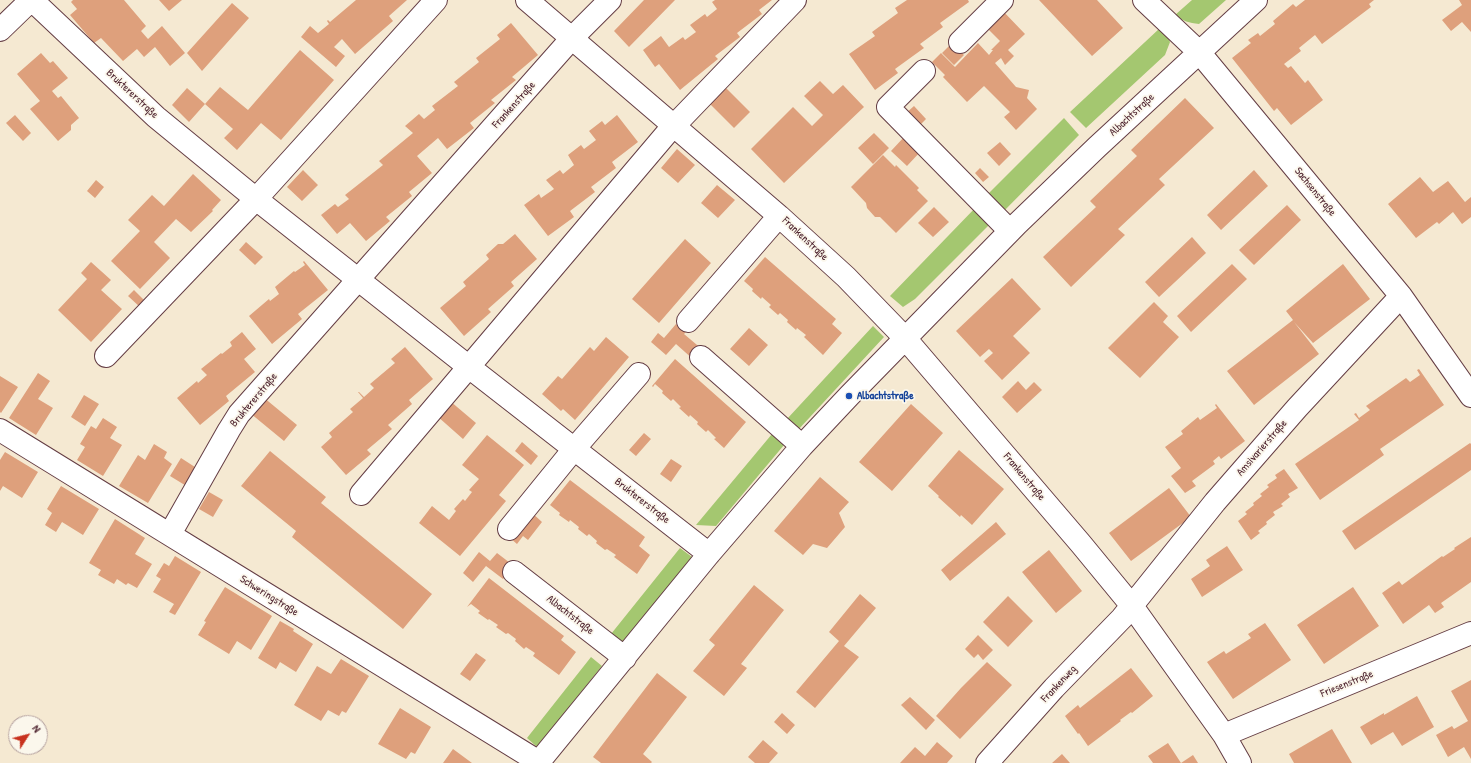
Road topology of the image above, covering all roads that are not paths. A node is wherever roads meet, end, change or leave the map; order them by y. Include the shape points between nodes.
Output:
1 (31, 0) edge
2 (436, 0) edge
3 (527, 0) edge
4 (610, 0) edge
5 (795, 0) edge
6 (1002, 0) edge
7 (1144, 0) edge
8 (1256, 0) edge
9 (0, 30) edge
10 (572, 38) junction
11 (960, 42) dead end
12 (1199, 52) junction
13 (924, 71) dead end
14 (675, 125) junction
15 (455, 171) joint
16 (256, 199) junction
17 (779, 216) junction
18 (1010, 231) junction
19 (358, 280) junction
20 (1401, 296) junction
21 (688, 320) dead end
22 (904, 338) junction
23 (106, 356) dead end
24 (701, 357) dead end
25 (469, 367) junction
26 (639, 374) dead end
27 (1471, 396) edge
28 (0, 430) edge
29 (802, 446) junction
30 (574, 449) junction
31 (361, 494) dead end
32 (509, 529) dead end
33 (170, 534) junction
34 (710, 554) junction
35 (514, 572) dead end
36 (1132, 606) junction
37 (1471, 632) edge
38 (625, 658) junction
39 (1224, 735) junction
40 (539, 762) edge
41 (987, 763) edge
42 (1240, 763) edge

1 - 9 street
1 - 16 street, Bruktererstraße via 156,117
2 - 16 street
3 - 10 street, Frankenstraße
4 - 10 street, Frankenstraße
5 - 14 street
6 - 11 street
7 - 12 street, Sachsenstraße
8 - 12 street, Albachtstraße
10 - 14 street, Frankenstraße
10 - 15 street, Frankenstraße
12 - 18 street, Albachtstraße
12 - 20 street, Sachsenstraße
13 - 18 street via 888,107
14 - 17 street, Frankenstraße
14 - 25 street
15 - 19 street, Bruktererstraße
16 - 19 street, Bruktererstraße
16 - 23 street
17 - 21 street, Frankenstraße
17 - 22 street, Frankenstraße via 846,277
18 - 22 street, Albachtstraße
19 - 25 street, Bruktererstraße
19 - 33 street, Bruktererstraße via 239,414
20 - 27 street, Sachsenstraße
20 - 36 street, Amsivarierstraße via 1297,408 1215,502
22 - 29 street, Albachtstraße
22 - 36 street, Frankenstraße
24 - 29 street
25 - 30 street, Bruktererstraße
25 - 31 street
26 - 30 street
28 - 33 street, Schweringstraße
29 - 34 street, Albachtstraße
30 - 32 street
30 - 34 street, Bruktererstraße
33 - 40 street, Schweringstraße
34 - 38 street, Albachtstraße
35 - 38 street, Albachtstraße
36 - 39 street, Frankenstraße
36 - 41 street, Frankenweg
37 - 39 street, Friesenstraße
38 - 40 street, Albachtstraße
39 - 42 street, Frankenstraße

